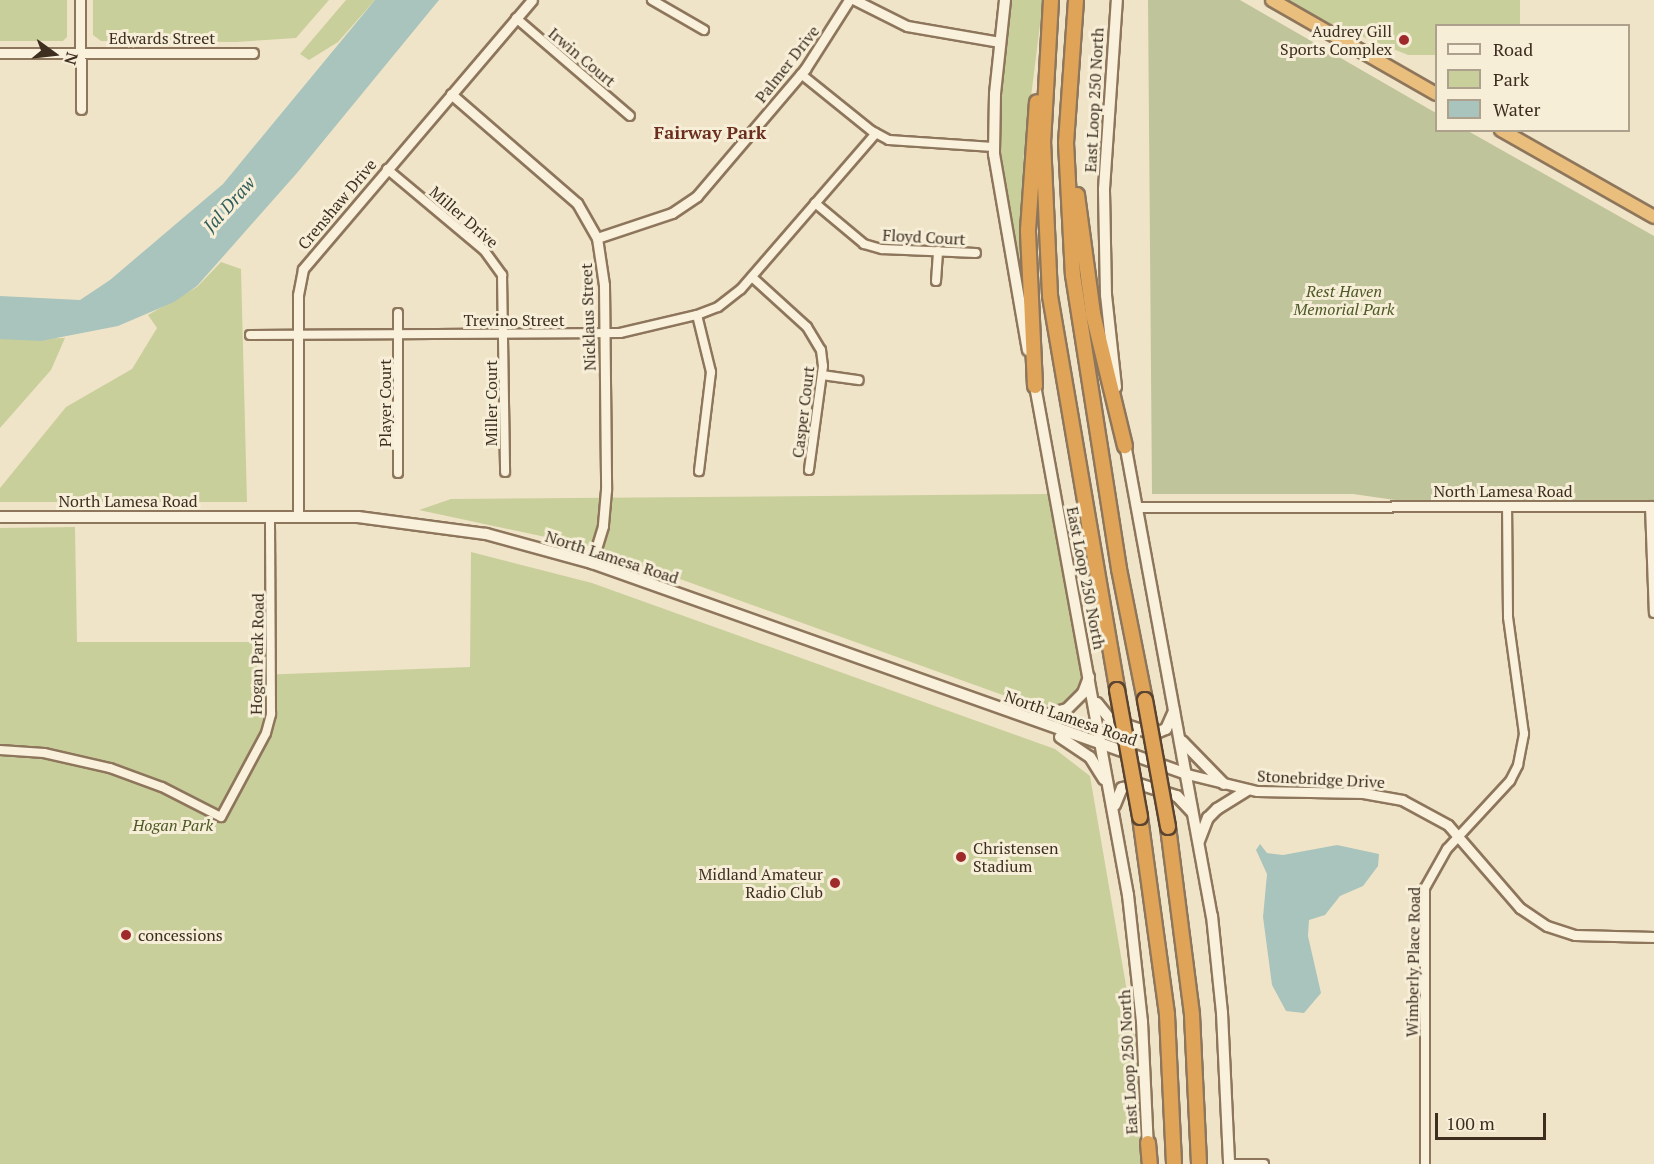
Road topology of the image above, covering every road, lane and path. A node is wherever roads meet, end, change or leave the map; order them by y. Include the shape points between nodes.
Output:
1 (80, 0) edge
2 (532, 0) edge
3 (651, 0) edge
4 (849, 0) edge
5 (855, 0) edge
6 (1005, 0) edge
7 (1076, 0) edge
8 (1117, 0) edge
9 (1272, 0) edge
10 (1051, 5) edge
11 (516, 18) junction
12 (1073, 28) junction
13 (704, 30) dead end
14 (1000, 42) junction
15 (0, 53) edge
16 (80, 53) junction
17 (253, 53) dead end
18 (801, 74) junction
19 (1435, 93) edge
20 (451, 94) junction
21 (81, 109) dead end
22 (630, 116) dead end
23 (1504, 132) edge
24 (876, 133) junction
25 (993, 147) junction
26 (387, 169) junction
27 (815, 202) junction
28 (1654, 218) edge
29 (597, 238) junction
30 (939, 251) junction
31 (976, 253) dead end
32 (752, 276) junction
33 (936, 281) dead end
34 (398, 313) dead end
35 (697, 315) junction
36 (504, 333) junction
37 (604, 333) junction
38 (298, 334) junction
39 (398, 334) junction
40 (250, 335) dead end
41 (822, 375) junction
42 (859, 380) dead end
43 (1035, 386) junction
44 (1125, 446) junction
45 (809, 470) dead end
46 (699, 471) dead end
47 (505, 472) dead end
48 (398, 473) dead end
49 (1507, 506) junction
50 (1652, 506) edge
51 (1136, 507) junction
52 (270, 516) junction
53 (298, 516) junction
54 (0, 517) edge
55 (592, 563) junction
56 (1654, 614) edge
57 (1089, 674) junction
58 (1174, 706) junction
59 (1026, 718) junction
60 (1182, 741) junction
61 (1102, 746) junction
62 (0, 750) edge
63 (1187, 774) junction
64 (1224, 784) junction
65 (1248, 790) junction
66 (1112, 798) junction
67 (1117, 826) junction
68 (1197, 826) junction
69 (1460, 836) junction
70 (1199, 842) junction
71 (1654, 937) edge
72 (1148, 1143) joint
73 (1149, 1164) edge
74 (1173, 1164) edge
75 (1199, 1164) edge
76 (1229, 1164) edge
77 (1264, 1164) edge
78 (1425, 1164) edge

1 - 16 street
2 - 11 street, Crenshaw Drive
3 - 13 street
4 - 18 street, Palmer Drive
5 - 14 street via 907,26
6 - 14 main road, East Loop 250 North
7 - 12 highway
8 - 44 main road, East Loop 250 North via 1108,101 1104,241 1110,337
9 - 19 highway
10 - 43 highway via 1028,193
10 - 74 highway, bridge via 1043,141 1050,296 1140,817 1167,1015
11 - 20 street, Crenshaw Drive
11 - 22 street, Irwin Court
12 - 44 highway via 1074,144 1081,232 1100,350
12 - 75 highway, bridge via 1066,143 1073,275 1119,569 1168,827 1192,1015
14 - 25 main road, East Loop 250 North
15 - 16 street, Edwards Street
16 - 17 street, Edwards Street
16 - 21 street
18 - 24 street
18 - 29 street, Palmer Drive via 690,202 672,213
20 - 26 street, Crenshaw Drive
20 - 29 street, Nicklaus Street via 577,203
23 - 28 highway
24 - 25 street via 906,143
24 - 27 street, Trevino Street
25 - 43 main road, East Loop 250 North
26 - 36 street, Miller Drive via 492,258 504,283
26 - 38 street, Crenshaw Drive via 305,265 298,290
27 - 30 street, Floyd Court via 864,244 882,249
27 - 32 street, Trevino Street
29 - 37 street, Nicklaus Street via 603,270
30 - 31 street, Floyd Court
30 - 33 street
32 - 35 street, Trevino Street via 729,300
32 - 41 street, Casper Court via 815,338 822,355
34 - 39 street, Player Court
35 - 37 street, Trevino Street via 645,330
35 - 46 street via 711,372
36 - 37 street, Trevino Street
36 - 39 street, Trevino Street
36 - 47 street, Miller Court
37 - 55 street, Nicklaus Street via 606,490 603,526
38 - 39 street, Trevino Street
38 - 40 street, Trevino Street
38 - 53 street, Crenshaw Drive
39 - 48 street, Player Court
41 - 42 street
41 - 45 street, Casper Court
43 - 57 main road, East Loop 250 North
44 - 51 main road, East Loop 250 North
49 - 50 street, North Lamesa Road
49 - 51 street, North Lamesa Road
49 - 69 street, Wimberly Place Road via 1508,617 1524,722 1523,742 1510,781
50 - 56 street
51 - 58 main road, East Loop 250 North
52 - 53 main road, North Lamesa Road
52 - 54 main road, North Lamesa Road
52 - 62 street, Hogan Park Road via 271,714 266,733 221,817 162,787 110,768 52,754
53 - 55 main road, North Lamesa Road via 443,526
55 - 59 main road, North Lamesa Road
57 - 58 main road via 1098,707 1111,720 1154,734 1166,729
57 - 59 main road via 1083,693 1067,709
57 - 61 main road, East Loop 250 North
58 - 60 main road, East Loop 250 North
59 - 61 main road, North Lamesa Road
59 - 66 main road via 1090,757
60 - 63 main road, East Loop 250 North
60 - 64 main road
61 - 63 main road, North Lamesa Road
61 - 66 main road, East Loop 250 North
63 - 64 street, Stonebridge Drive
63 - 68 main road, East Loop 250 North
64 - 65 street, Stonebridge Drive
65 - 69 street, Stonebridge Drive via 1388,796 1418,807
65 - 70 main road via 1208,818
66 - 67 main road, East Loop 250 North
67 - 68 main road via 1118,793 1127,785 1139,784 1184,801
67 - 72 main road, East Loop 250 North via 1138,984
68 - 70 main road, East Loop 250 North
69 - 71 street, Stonebridge Drive via 1520,908 1547,926 1575,935
69 - 78 street, Wimberly Place Road via 1434,868 1424,898
70 - 76 main road, East Loop 250 North via 1222,1013
72 - 73 highway
76 - 77 street

